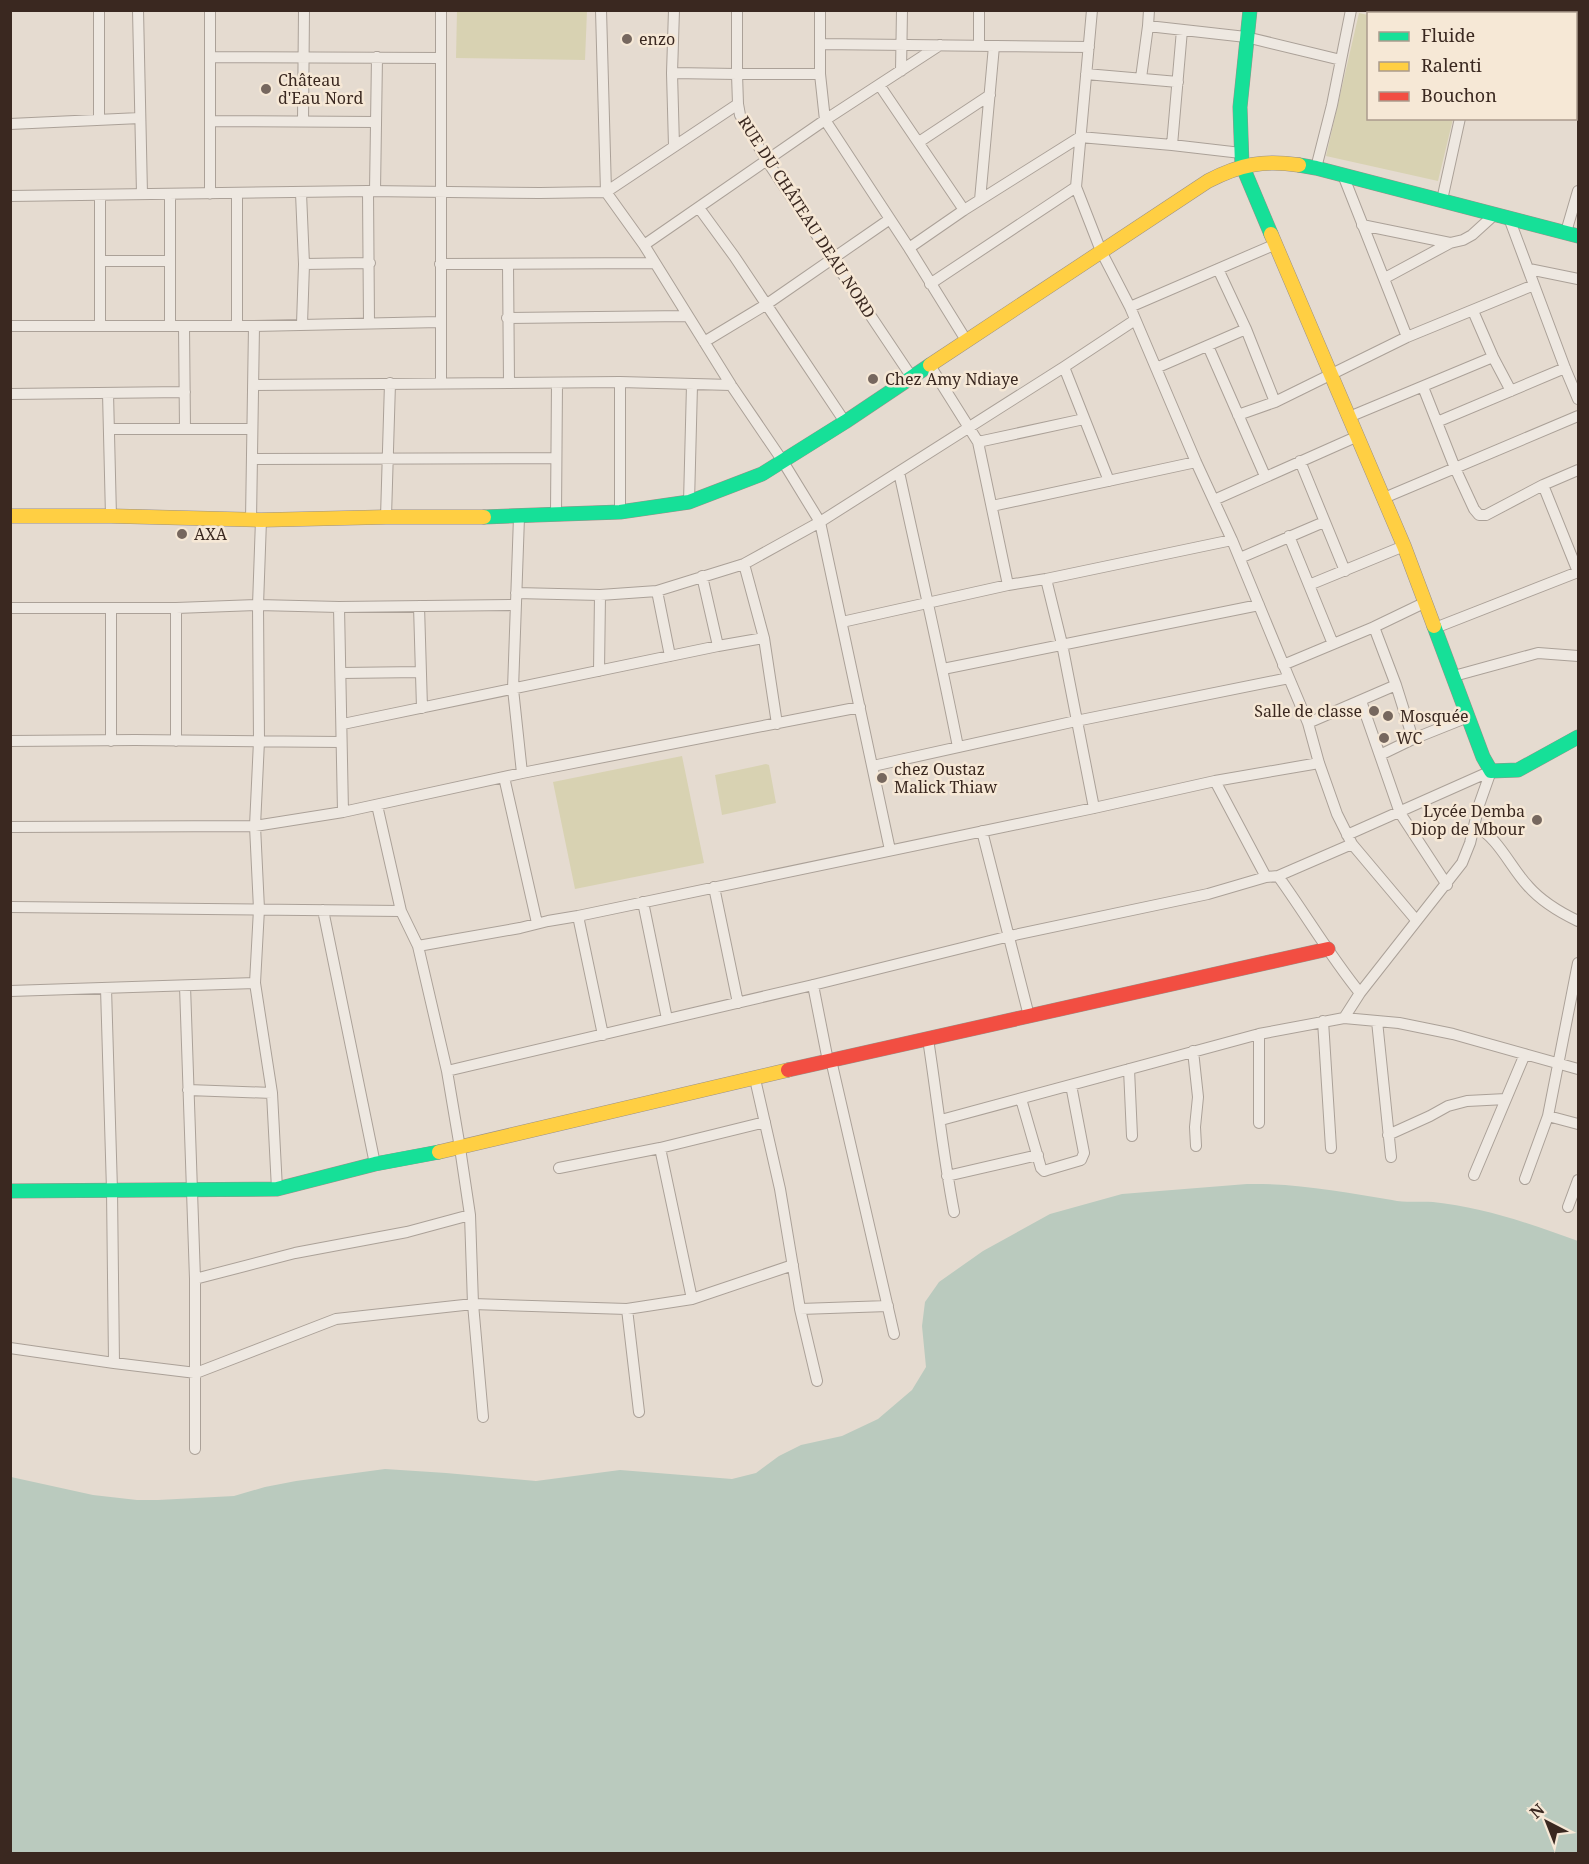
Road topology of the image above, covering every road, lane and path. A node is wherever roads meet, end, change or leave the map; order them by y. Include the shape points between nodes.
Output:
1 (99, 10) edge
2 (138, 10) edge
3 (210, 10) edge
4 (304, 10) edge
5 (441, 10) edge
6 (601, 10) edge
7 (674, 10) edge
8 (737, 10) edge
9 (820, 10) edge
10 (902, 10) edge
11 (979, 10) edge
12 (1092, 10) edge
13 (1149, 10) edge
14 (1250, 10) edge
15 (1351, 10) edge
16 (1148, 26) junction
17 (1182, 30) junction
18 (1246, 38) junction
19 (820, 44) junction
20 (902, 45) junction
21 (940, 45) junction
22 (979, 46) junction
23 (994, 46) junction
24 (1089, 47) junction
25 (210, 57) junction
26 (303, 57) junction
27 (377, 57) junction
28 (441, 58) junction
29 (1341, 60) junction
30 (901, 71) junction
31 (672, 73) junction
32 (736, 74) junction
33 (820, 74) junction
34 (1086, 74) junction
35 (1141, 78) junction
36 (1178, 82) junction
37 (880, 86) junction
38 (990, 95) junction
39 (738, 104) junction
40 (140, 118) junction
41 (99, 120) junction
42 (825, 120) junction
43 (1460, 120) edge
44 (210, 121) junction
45 (303, 121) junction
46 (376, 122) junction
47 (10, 124) edge
48 (1080, 138) junction
49 (919, 142) junction
50 (1172, 145) junction
51 (674, 146) junction
52 (1241, 159) junction
53 (767, 161) junction
54 (1316, 168) junction
55 (1343, 175) junction
56 (1076, 187) junction
57 (372, 191) junction
58 (440, 191) junction
59 (1578, 191) edge
60 (606, 192) junction
61 (237, 193) junction
62 (301, 193) junction
63 (142, 194) junction
64 (170, 194) junction
65 (210, 194) junction
66 (100, 195) junction
67 (10, 196) edge
68 (980, 200) junction
69 (1442, 200) junction
70 (699, 208) junction
71 (964, 210) junction
72 (1494, 214) junction
73 (890, 219) junction
74 (1509, 219) junction
75 (1362, 225) junction
76 (1572, 234) edge
77 (1450, 243) junction
78 (1276, 244) junction
79 (644, 245) junction
80 (909, 248) junction
81 (1101, 251) junction
82 (832, 258) junction
83 (100, 261) junction
84 (170, 261) junction
85 (370, 263) junction
86 (655, 263) junction
87 (304, 264) junction
88 (440, 264) junction
89 (508, 264) junction
90 (1218, 269) junction
91 (1529, 269) junction
92 (1385, 278) junction
93 (1578, 279) edge
94 (930, 284) junction
95 (1534, 285) junction
96 (767, 304) junction
97 (1130, 307) junction
98 (1473, 311) junction
99 (687, 316) junction
100 (507, 318) junction
101 (1135, 320) junction
102 (440, 322) junction
103 (369, 323) junction
104 (302, 324) junction
105 (10, 326) edge
106 (100, 326) junction
107 (170, 326) junction
108 (184, 326) junction
109 (237, 326) junction
110 (254, 326) junction
111 (1246, 329) junction
112 (1407, 337) junction
113 (966, 340) junction
114 (704, 342) junction
115 (1208, 346) junction
116 (1493, 357) junction
117 (929, 364) junction
118 (1064, 367) junction
119 (1156, 368) junction
120 (1565, 368) junction
121 (1330, 375) junction
122 (911, 376) junction
123 (620, 382) junction
124 (390, 383) junction
125 (509, 383) junction
126 (557, 383) junction
127 (441, 384) junction
128 (253, 385) junction
129 (692, 385) junction
130 (731, 385) junction
131 (1423, 387) junction
132 (1510, 391) junction
133 (185, 392) junction
134 (108, 393) junction
135 (10, 394) edge
136 (1578, 399) edge
137 (1275, 402) junction
138 (1238, 415) junction
139 (1578, 416) edge
140 (1349, 417) junction
141 (1084, 420) junction
142 (845, 422) junction
143 (1437, 422) junction
144 (970, 427) junction
145 (109, 429) junction
146 (186, 429) junction
147 (252, 429) junction
148 (1358, 436) junction
149 (978, 441) junction
150 (556, 458) junction
151 (252, 459) junction
152 (387, 460) junction
153 (782, 460) junction
154 (1300, 461) junction
155 (1196, 462) junction
156 (1455, 468) junction
157 (1578, 470) edge
158 (899, 472) junction
159 (1265, 476) junction
160 (1109, 481) junction
161 (1543, 485) junction
162 (1384, 498) junction
163 (1214, 500) junction
164 (688, 502) junction
165 (992, 506) junction
166 (620, 512) junction
167 (556, 514) junction
168 (10, 516) edge
169 (111, 516) junction
170 (386, 517) junction
171 (519, 517) junction
172 (256, 520) junction
173 (820, 522) junction
174 (1324, 522) junction
175 (1289, 536) junction
176 (1232, 540) junction
177 (1404, 546) junction
178 (1240, 558) junction
179 (744, 564) junction
180 (1345, 571) junction
181 (702, 576) junction
182 (1046, 579) junction
183 (1008, 585) junction
184 (1309, 585) junction
185 (657, 591) junction
186 (516, 593) junction
187 (600, 595) junction
188 (1426, 602) junction
189 (927, 604) junction
190 (258, 605) junction
191 (515, 605) junction
192 (1258, 605) junction
193 (419, 606) junction
194 (339, 607) junction
195 (10, 608) edge
196 (111, 608) junction
197 (177, 608) junction
198 (842, 622) junction
199 (1374, 627) junction
200 (1435, 628) junction
201 (764, 638) junction
202 (1062, 644) junction
203 (1333, 644) junction
204 (718, 646) junction
205 (670, 656) junction
206 (1578, 656) edge
207 (1283, 665) junction
208 (943, 669) junction
209 (599, 671) junction
210 (421, 672) junction
211 (341, 673) junction
212 (1454, 676) junction
213 (1288, 678) junction
214 (1395, 685) junction
215 (513, 689) junction
216 (1361, 700) junction
217 (860, 707) junction
218 (422, 708) junction
219 (1468, 717) junction
220 (1076, 721) junction
221 (1308, 723) junction
222 (343, 724) junction
223 (777, 724) junction
224 (1578, 737) edge
225 (1413, 739) junction
226 (10, 741) edge
227 (111, 741) junction
228 (176, 741) junction
229 (259, 741) junction
230 (341, 742) junction
231 (958, 747) junction
232 (1380, 755) junction
233 (1319, 763) junction
234 (873, 766) junction
235 (1491, 771) junction
236 (522, 773) junction
237 (504, 777) junction
238 (1215, 781) junction
239 (377, 806) junction
240 (1094, 808) junction
241 (343, 812) junction
242 (1400, 813) junction
243 (255, 826) junction
244 (1475, 826) junction
245 (10, 827) edge
246 (982, 831) junction
247 (1350, 839) junction
248 (890, 850) junction
249 (1272, 877) junction
250 (1447, 885) junction
251 (714, 887) junction
252 (643, 902) junction
253 (10, 907) edge
254 (259, 909) junction
255 (323, 910) junction
256 (401, 911) junction
257 (578, 916) junction
258 (1416, 920) junction
259 (1578, 921) edge
260 (537, 923) junction
261 (1010, 936) junction
262 (418, 946) junction
263 (1328, 949) junction
264 (1578, 963) edge
265 (255, 983) junction
266 (813, 985) junction
267 (185, 986) junction
268 (106, 988) junction
269 (10, 991) edge
270 (1360, 993) junction
271 (738, 1003) junction
272 (1029, 1016) junction
273 (1344, 1018) junction
274 (667, 1019) junction
275 (1323, 1021) junction
276 (1377, 1021) junction
277 (1259, 1034) junction
278 (603, 1035) junction
279 (928, 1039) junction
280 (1193, 1052) junction
281 (1525, 1054) junction
282 (829, 1060) junction
283 (1559, 1065) junction
284 (1129, 1069) junction
285 (1578, 1069) edge
286 (447, 1071) junction
287 (755, 1079) junction
288 (1071, 1085) junction
289 (188, 1090) junction
290 (272, 1093) junction
291 (1021, 1099) junction
292 (1506, 1099) junction
293 (1548, 1116) junction
294 (941, 1120) junction
295 (765, 1122) junction
296 (1259, 1124) dead end
297 (1578, 1124) edge
298 (1388, 1135) junction
299 (1132, 1136) dead end
300 (1196, 1146) dead end
301 (460, 1148) junction
302 (660, 1148) junction
303 (1331, 1148) dead end
304 (1038, 1155) junction
305 (1391, 1157) dead end
306 (375, 1164) junction
307 (559, 1168) dead end
308 (1474, 1175) dead end
309 (947, 1176) junction
310 (1525, 1179) dead end
311 (1578, 1180) edge
312 (278, 1189) junction
313 (112, 1190) junction
314 (191, 1190) junction
315 (10, 1191) edge
316 (1568, 1207) dead end
317 (954, 1212) dead end
318 (470, 1215) junction
319 (794, 1265) junction
320 (195, 1280) junction
321 (692, 1299) junction
322 (473, 1304) junction
323 (888, 1306) junction
324 (627, 1309) junction
325 (800, 1309) junction
326 (894, 1334) dead end
327 (10, 1348) edge
328 (114, 1364) junction
329 (196, 1373) junction
330 (817, 1382) dead end
331 (639, 1412) dead end
332 (483, 1418) dead end
333 (195, 1449) dead end

1 - 41 street
2 - 40 street
3 - 25 street
4 - 26 street
5 - 28 street
6 - 60 street
7 - 31 street
8 - 32 street, RUE DU CHÂTEAU DEAU NORD
9 - 19 street
10 - 20 street
11 - 22 street
12 - 24 street
13 - 16 street
14 - 18 main road
15 - 29 street
16 - 17 street
16 - 35 street
17 - 18 street
17 - 36 street
18 - 29 street
18 - 52 main road
19 - 20 street
19 - 33 street
20 - 21 street
20 - 30 street
21 - 22 street
21 - 30 street
22 - 23 street
23 - 24 street
23 - 38 street
24 - 34 street
25 - 26 street
25 - 44 street
26 - 27 street
26 - 45 street
27 - 28 street
27 - 46 street
28 - 58 street
29 - 54 street
30 - 37 street
31 - 32 street
31 - 51 street
32 - 33 street
32 - 39 street, RUE DU CHÂTEAU DEAU NORD
33 - 42 street
34 - 35 street
34 - 48 street
35 - 36 street
36 - 50 street
37 - 42 street
37 - 49 street
38 - 49 street
38 - 68 street
39 - 51 street
39 - 53 street, RUE DU CHÂTEAU DEAU NORD via 746,128
40 - 41 street
40 - 63 street
41 - 47 street
42 - 53 street
42 - 73 street
43 - 69 street
44 - 45 street
44 - 65 street
45 - 46 street
46 - 57 street
48 - 50 street
48 - 56 street
48 - 68 street
49 - 71 street
50 - 52 street
51 - 60 street
52 - 54 main road
52 - 78 main road
52 - 81 main road
53 - 70 street
53 - 82 street, RUE DU CHÂTEAU DEAU NORD
54 - 55 main road
55 - 69 main road
55 - 75 street
56 - 81 street
56 - 94 street
57 - 58 street
57 - 62 street
57 - 85 street
58 - 60 street
58 - 88 street
59 - 76 street
60 - 79 street
61 - 62 street
61 - 65 street
61 - 109 street
62 - 87 street
63 - 64 street
63 - 66 street
64 - 65 street
64 - 84 street
66 - 67 street
66 - 83 street
68 - 71 street
69 - 72 main road
70 - 79 street
70 - 96 street
71 - 80 street
72 - 74 main road
72 - 77 street via 1472,235
73 - 80 street
73 - 82 street
74 - 76 main road
74 - 91 street
75 - 77 street
75 - 92 street
77 - 92 street
78 - 90 street
78 - 121 main road
79 - 86 street
80 - 94 street
81 - 97 street
81 - 113 main road
82 - 96 street
82 - 122 street, RUE DU CHÂTEAU DEAU NORD
83 - 84 street
83 - 106 street
84 - 107 street
85 - 87 street
85 - 103 street
86 - 89 street
86 - 99 street
87 - 104 street
88 - 89 street
88 - 102 street
89 - 100 street
90 - 97 street
90 - 111 street
91 - 93 street
91 - 95 street
92 - 112 street
94 - 113 street
95 - 98 street
95 - 120 street
96 - 114 street
96 - 142 street
97 - 101 street
98 - 112 street
98 - 116 street
99 - 100 street
99 - 114 street
100 - 125 street
101 - 118 street
101 - 119 street
102 - 103 street
102 - 127 street
103 - 104 street
104 - 110 street
105 - 106 street
106 - 107 street
107 - 108 street
108 - 109 street
108 - 133 street
109 - 110 street
110 - 128 street
111 - 115 street
111 - 137 street
112 - 121 street
113 - 117 main road
114 - 130 street
115 - 119 street
115 - 138 street
116 - 131 street
116 - 132 street
117 - 122 main road
117 - 144 street
118 - 141 street
118 - 144 street
119 - 155 street
120 - 132 street
120 - 136 street
121 - 137 street
121 - 140 main road
122 - 142 main road
123 - 126 street
123 - 129 street
123 - 166 street
124 - 127 street
124 - 128 street
124 - 152 street
125 - 126 street
125 - 127 street
126 - 150 street
128 - 147 street
129 - 130 street
129 - 164 street
130 - 153 street
131 - 140 street
131 - 143 street
132 - 143 street
133 - 134 street
133 - 146 street
134 - 135 street
134 - 145 street
137 - 138 street
138 - 159 street
139 - 156 street
140 - 148 main road
141 - 149 street
141 - 160 street
142 - 153 main road
143 - 156 street
144 - 149 street
144 - 158 street
145 - 146 street
145 - 169 street
146 - 147 street
147 - 151 street
148 - 154 street
148 - 162 main road
149 - 165 street
150 - 152 street
150 - 167 street
151 - 152 street
151 - 172 street
152 - 170 street
153 - 164 main road via 762,474
153 - 173 street
154 - 159 street
154 - 174 street
155 - 160 street
155 - 163 street
156 - 161 street via 1474,509 1483,516
156 - 162 street
157 - 161 street
158 - 173 street
158 - 189 street
159 - 163 street
160 - 165 street
161 - 200 street via 1578,572
162 - 177 main road
163 - 176 street
164 - 166 main road
165 - 183 street
166 - 167 main road
167 - 171 main road
168 - 169 main road
169 - 172 main road
170 - 171 main road
170 - 172 main road
171 - 186 street
172 - 190 street
173 - 179 street
173 - 198 street
174 - 175 street
174 - 180 street
175 - 178 street
175 - 184 street
176 - 178 street
176 - 182 street
177 - 180 street
177 - 188 main road
178 - 192 street
179 - 181 street
179 - 201 street
180 - 184 street
181 - 185 street
181 - 204 street
182 - 183 street
182 - 202 street
183 - 189 street
184 - 203 street
185 - 187 street
185 - 205 street
186 - 187 street
186 - 191 street
187 - 209 street
188 - 199 street
188 - 200 main road
189 - 198 street
189 - 208 street
190 - 194 street
190 - 197 street
190 - 229 street
191 - 193 street
191 - 215 street
192 - 202 street
192 - 207 street
193 - 194 street
193 - 210 street
194 - 211 street
195 - 196 street
196 - 197 street
196 - 227 street
197 - 228 street
198 - 217 street
199 - 203 street
199 - 214 street
200 - 212 main road
201 - 204 street
201 - 223 street
202 - 208 street
202 - 220 street
203 - 207 street
204 - 205 street
205 - 209 street
206 - 212 street via 1538,653
207 - 213 street
208 - 231 street
209 - 215 street
210 - 211 street
210 - 218 street
211 - 222 street
212 - 219 main road
213 - 220 street
213 - 221 street
214 - 216 street
214 - 225 street
215 - 218 street
215 - 236 street
216 - 221 street
216 - 232 street
217 - 223 street
217 - 234 street
218 - 222 street
219 - 225 street
219 - 235 main road
220 - 231 street
220 - 240 street
221 - 233 street
222 - 230 street
223 - 236 street
224 - 235 main road via 1518,770
225 - 232 street
226 - 227 street
227 - 228 street
228 - 229 street
229 - 230 street
229 - 243 street
230 - 241 street
231 - 234 street
232 - 242 street
233 - 238 street
233 - 247 street
234 - 248 street
235 - 242 street
235 - 244 street
236 - 237 street
237 - 239 street
237 - 260 street
238 - 240 street
238 - 249 street
239 - 241 street
239 - 256 street
240 - 246 street
241 - 243 street
242 - 247 street
242 - 250 street
243 - 245 street
243 - 254 street
244 - 250 street via 1462,863
244 - 259 street via 1493,840 1527,886 1556,910
246 - 248 street
246 - 261 street
247 - 249 street
247 - 258 street
248 - 251 street
249 - 261 street
249 - 263 street
250 - 258 street
251 - 252 street
251 - 271 street
252 - 257 street
252 - 274 street
253 - 254 street
254 - 255 street
254 - 265 street
255 - 256 street
255 - 306 street
256 - 262 street
257 - 260 street
257 - 278 street
258 - 270 street
260 - 262 street
261 - 266 street
261 - 272 street
262 - 286 street
263 - 270 street
263 - 272 main road
264 - 283 street
265 - 267 street
265 - 290 street
266 - 271 street
266 - 282 street
267 - 268 street
267 - 289 street
268 - 269 street
268 - 313 street
270 - 273 street
271 - 274 street
272 - 279 main road
273 - 275 street
273 - 276 street
274 - 278 street
275 - 277 street
275 - 303 street
276 - 281 street via 1453,1034
276 - 298 street
277 - 280 street
277 - 296 street
278 - 286 street
279 - 282 main road
279 - 294 street
280 - 284 street
280 - 300 street via 1198,1097
281 - 283 street
281 - 292 street
282 - 287 main road
282 - 323 street
283 - 285 street
283 - 293 street
284 - 288 street
284 - 299 street
286 - 301 street
287 - 295 street
287 - 301 main road
288 - 291 street
288 - 304 street via 1083,1158 1044,1171
289 - 290 street
289 - 314 street
290 - 312 street
291 - 294 street
291 - 304 street
292 - 298 street via 1448,1106
292 - 308 street
293 - 297 street
293 - 310 street
294 - 309 street
295 - 302 street
295 - 319 street
298 - 305 street
301 - 306 main road
301 - 318 street
302 - 307 street
302 - 321 street
304 - 309 street
306 - 312 main road
309 - 317 street
311 - 316 street
312 - 314 main road
313 - 314 main road
313 - 315 main road
313 - 328 street
314 - 320 street
318 - 320 street via 407,1232 295,1253
318 - 322 street
319 - 321 street
319 - 325 street
320 - 329 street
321 - 324 street
322 - 324 street
322 - 329 street via 336,1319
322 - 332 street
323 - 325 street
323 - 326 street
324 - 331 street
325 - 330 street
327 - 328 street
328 - 329 street
329 - 333 street

